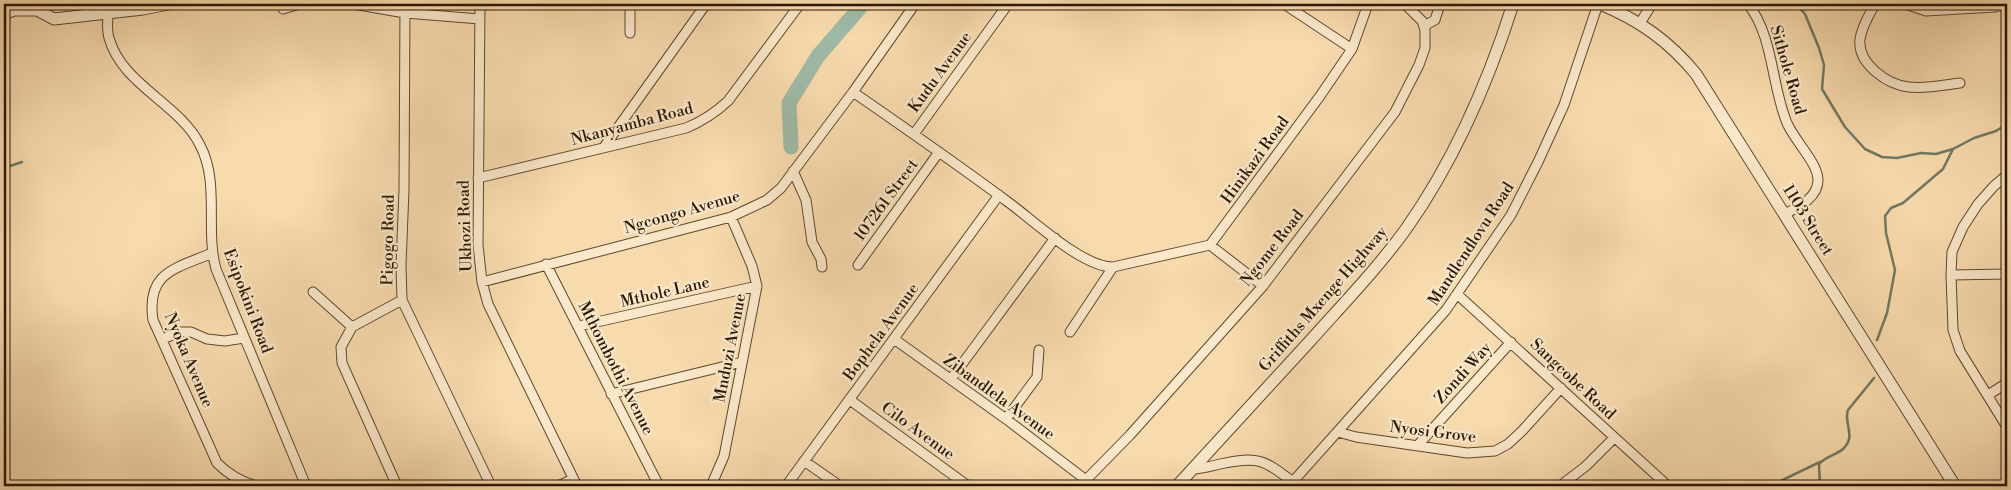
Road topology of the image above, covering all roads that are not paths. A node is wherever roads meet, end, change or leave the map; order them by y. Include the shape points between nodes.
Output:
1 (168, 4) edge
2 (300, 4) edge
3 (354, 4) edge
4 (480, 4) edge
5 (630, 4) edge
6 (706, 4) edge
7 (800, 4) edge
8 (915, 4) edge
9 (1008, 4) edge
10 (1284, 4) edge
11 (1368, 4) edge
12 (1405, 4) edge
13 (1440, 4) edge
14 (1513, 4) edge
15 (1600, 4) edge
16 (1652, 4) edge
17 (1748, 4) edge
18 (1875, 4) edge
19 (1905, 4) edge
20 (2007, 4) edge
21 (1971, 6) edge
22 (109, 8) edge
23 (405, 8) edge
24 (283, 9) dead end
25 (4, 14) edge
26 (480, 19) junction
27 (1640, 23) junction
28 (1424, 26) junction
29 (630, 33) dead end
30 (1352, 49) junction
31 (1960, 83) dead end
32 (853, 92) junction
33 (914, 134) junction
34 (604, 147) junction
35 (939, 152) junction
36 (793, 171) junction
37 (2007, 175) edge
38 (478, 178) junction
39 (999, 195) junction
40 (1785, 214) junction
41 (731, 216) junction
42 (1055, 238) junction
43 (1210, 245) junction
44 (212, 253) junction
45 (546, 264) junction
46 (858, 265) dead end
47 (822, 267) dead end
48 (1113, 267) junction
49 (2007, 274) edge
50 (1951, 275) junction
51 (482, 282) junction
52 (757, 286) junction
53 (1263, 286) junction
54 (313, 292) dead end
55 (1458, 295) junction
56 (402, 300) junction
57 (579, 326) junction
58 (352, 327) junction
59 (1070, 332) dead end
60 (244, 338) junction
61 (162, 339) junction
62 (894, 339) junction
63 (1511, 342) junction
64 (1039, 350) dead end
65 (742, 362) junction
66 (951, 379) junction
67 (2007, 383) edge
68 (1560, 388) junction
69 (611, 394) junction
70 (1988, 395) junction
71 (850, 400) junction
72 (1006, 419) junction
73 (2007, 427) edge
74 (1338, 432) junction
75 (1614, 438) junction
76 (1418, 445) junction
77 (804, 461) junction
78 (1193, 469) junction
79 (575, 482) edge
80 (1083, 483) edge
81 (1291, 484) edge
82 (257, 486) edge
83 (306, 486) edge
84 (397, 486) edge
85 (491, 486) edge
86 (558, 486) edge
87 (659, 486) edge
88 (711, 486) edge
89 (786, 486) edge
90 (840, 486) edge
91 (968, 486) edge
92 (1177, 486) edge
93 (1560, 486) edge
94 (1668, 486) edge
95 (1955, 486) edge

1 - 22 street via 143,9
2 - 24 street
3 - 23 street
4 - 26 street, Ukhozi Road
5 - 29 street
6 - 34 street
7 - 34 street, Nkanyamba Road via 728,101 714,114 686,128
8 - 32 street, Ngcongo Avenue
9 - 33 street, Kudu Avenue
10 - 30 street
11 - 30 street, Hinikazi Road
12 - 28 street
13 - 28 street via 1435,20
14 - 78 street, Griffiths Mxenge Highway via 1475,107 1432,188 1406,227 1372,273
15 - 27 street, 1103 Street
15 - 55 street, Mandlendlovu Road via 1564,105 1538,162 1511,215
16 - 27 street
17 - 40 street, Sithole Road via 1762,31 1788,123 1815,168 1818,179 1810,198
18 - 31 street via 1862,28 1859,42 1869,66 1880,75 1908,87
19 - 21 street via 1926,11
20 - 21 street
22 - 25 street via 54,19 37,10 14,10
22 - 44 street, Esipokini Road via 109,38 117,56 130,73 192,132 207,161 211,184
23 - 26 street
23 - 56 street, Pigogo Road
26 - 38 street, Ukhozi Road
27 - 40 street, 1103 Street via 1680,54 1696,74
28 - 53 street, Ngome Road via 1425,48 1395,112
30 - 43 street, Hinikazi Road
32 - 33 street
32 - 36 street, Ngcongo Avenue
33 - 35 street
34 - 38 street, Nkanyamba Road
35 - 39 street
35 - 46 street, 107261 Street
36 - 41 street, Ngcongo Avenue via 767,200
36 - 47 street via 806,200 812,242
37 - 50 street via 1978,204 1963,227 1952,252
38 - 51 street, Ukhozi Road via 478,245
39 - 42 street
39 - 62 street, Bophela Avenue
40 - 95 street, 1103 Street
41 - 45 street, Ngcongo Avenue
41 - 52 street, Mnduzi Avenue
42 - 48 street via 1090,261
42 - 66 street
43 - 48 street
43 - 53 street
44 - 60 street, Esipokini Road
44 - 61 street, Nyoka Avenue via 171,271 153,289 150,305
45 - 51 street, Ngcongo Avenue
45 - 57 street, Mthombothi Avenue
48 - 59 street
49 - 50 street
50 - 70 street via 1957,343
51 - 79 street, Ukhozi Road via 488,304
52 - 57 street, Mthole Lane
52 - 65 street, Mnduzi Avenue
53 - 80 street, Ngome Road
54 - 58 street
55 - 63 street, Sangcobe Road
55 - 74 street, Mandlendlovu Road
56 - 58 street
56 - 85 street, Pigogo Road
57 - 69 street, Mthombothi Avenue
58 - 84 street via 342,347 342,363
60 - 61 street via 207,339 192,332 180,332
60 - 83 street, Esipokini Road
61 - 82 street, Nyoka Avenue via 218,463 232,476
62 - 66 street, Zibandlela Avenue
62 - 71 street, Bophela Avenue
63 - 68 street, Sangcobe Road
63 - 76 street, Zondi Way
64 - 72 street via 1037,377
65 - 69 street
65 - 88 street, Mnduzi Avenue via 724,456
66 - 72 street, Zibandlela Avenue
67 - 70 street
68 - 75 street, Sangcobe Road
68 - 76 street, Nyosi Grove via 1522,431 1494,451 1467,453
69 - 87 street, Mthombothi Avenue
70 - 73 street
71 - 77 street, Bophela Avenue
71 - 91 street, Cilo Avenue
72 - 80 street, Zibandlela Avenue
74 - 76 street, Nyosi Grove
74 - 81 street, Mandlendlovu Road
75 - 93 street
75 - 94 street, Sangcobe Road
77 - 89 street, Bophela Avenue
77 - 90 street
78 - 81 street via 1259,460 1272,466
78 - 92 street, Griffiths Mxenge Highway
79 - 86 street

